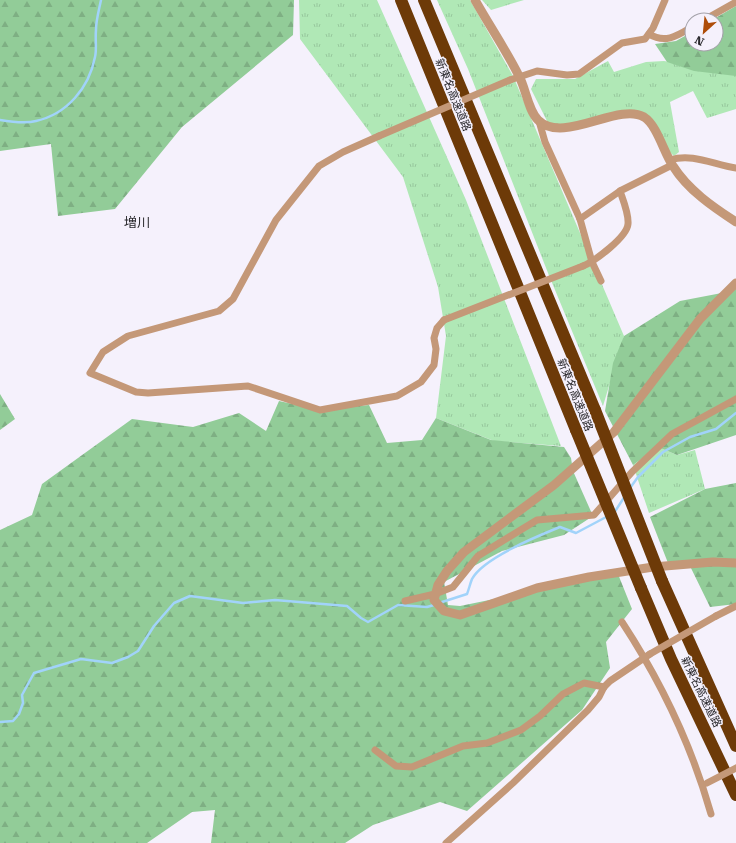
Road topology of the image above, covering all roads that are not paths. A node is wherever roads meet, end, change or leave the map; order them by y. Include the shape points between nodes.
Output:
1 (401, 0) edge
2 (424, 0) edge
3 (474, 0) edge
4 (665, 0) edge
5 (736, 2) edge
6 (718, 12) edge
7 (684, 32) edge
8 (649, 34) junction
9 (515, 78) junction
10 (539, 121) junction
11 (671, 163) junction
12 (736, 168) edge
13 (620, 191) junction
14 (580, 219) junction
15 (736, 222) edge
16 (592, 262) junction
17 (601, 281) dead end
18 (736, 284) edge
19 (736, 399) edge
20 (736, 563) edge
21 (435, 597) junction
22 (405, 601) dead end
23 (736, 606) edge
24 (622, 622) dead end
25 (647, 656) junction
26 (604, 687) junction
27 (736, 746) edge
28 (375, 750) dead end
29 (736, 768) edge
30 (705, 784) junction
31 (736, 795) edge
32 (711, 814) dead end
33 (446, 843) edge

1 - 31 highway, 新東名高速道路, bridge via 641,588 671,659
2 - 27 highway, 新東名高速道路, bridge via 662,581
3 - 9 street
4 - 8 street
5 - 6 street
7 - 8 street via 671,39 660,40
8 - 9 street via 644,39 622,43 579,74 537,71
9 - 10 street
9 - 16 street, bridge via 343,152 319,166 276,220 233,299 219,311 128,336 103,352 90,373 136,392 148,393 248,386 320,410 397,396 421,382 434,365 434,338 437,328 444,320
10 - 11 street via 550,127 562,129 626,114 637,114 651,124
10 - 14 street via 545,142
11 - 12 street via 686,157 717,166
11 - 13 street
11 - 15 street via 692,189
13 - 14 street
13 - 16 street via 628,224 626,232
14 - 16 street
16 - 17 street
18 - 21 street via 700,319 614,432 554,485 464,552 447,571
19 - 21 street via 672,434 632,472 594,515 537,520 478,556 453,587
20 - 21 street via 713,562 653,567 596,576 538,588 460,615 444,611
21 - 22 street
23 - 25 street, bridge
24 - 25 street
25 - 26 street
25 - 30 street
26 - 28 street via 584,682 563,694 521,730 487,743 463,746 412,767 396,766
26 - 33 street via 588,710 513,783
29 - 30 street, bridge
30 - 32 street

